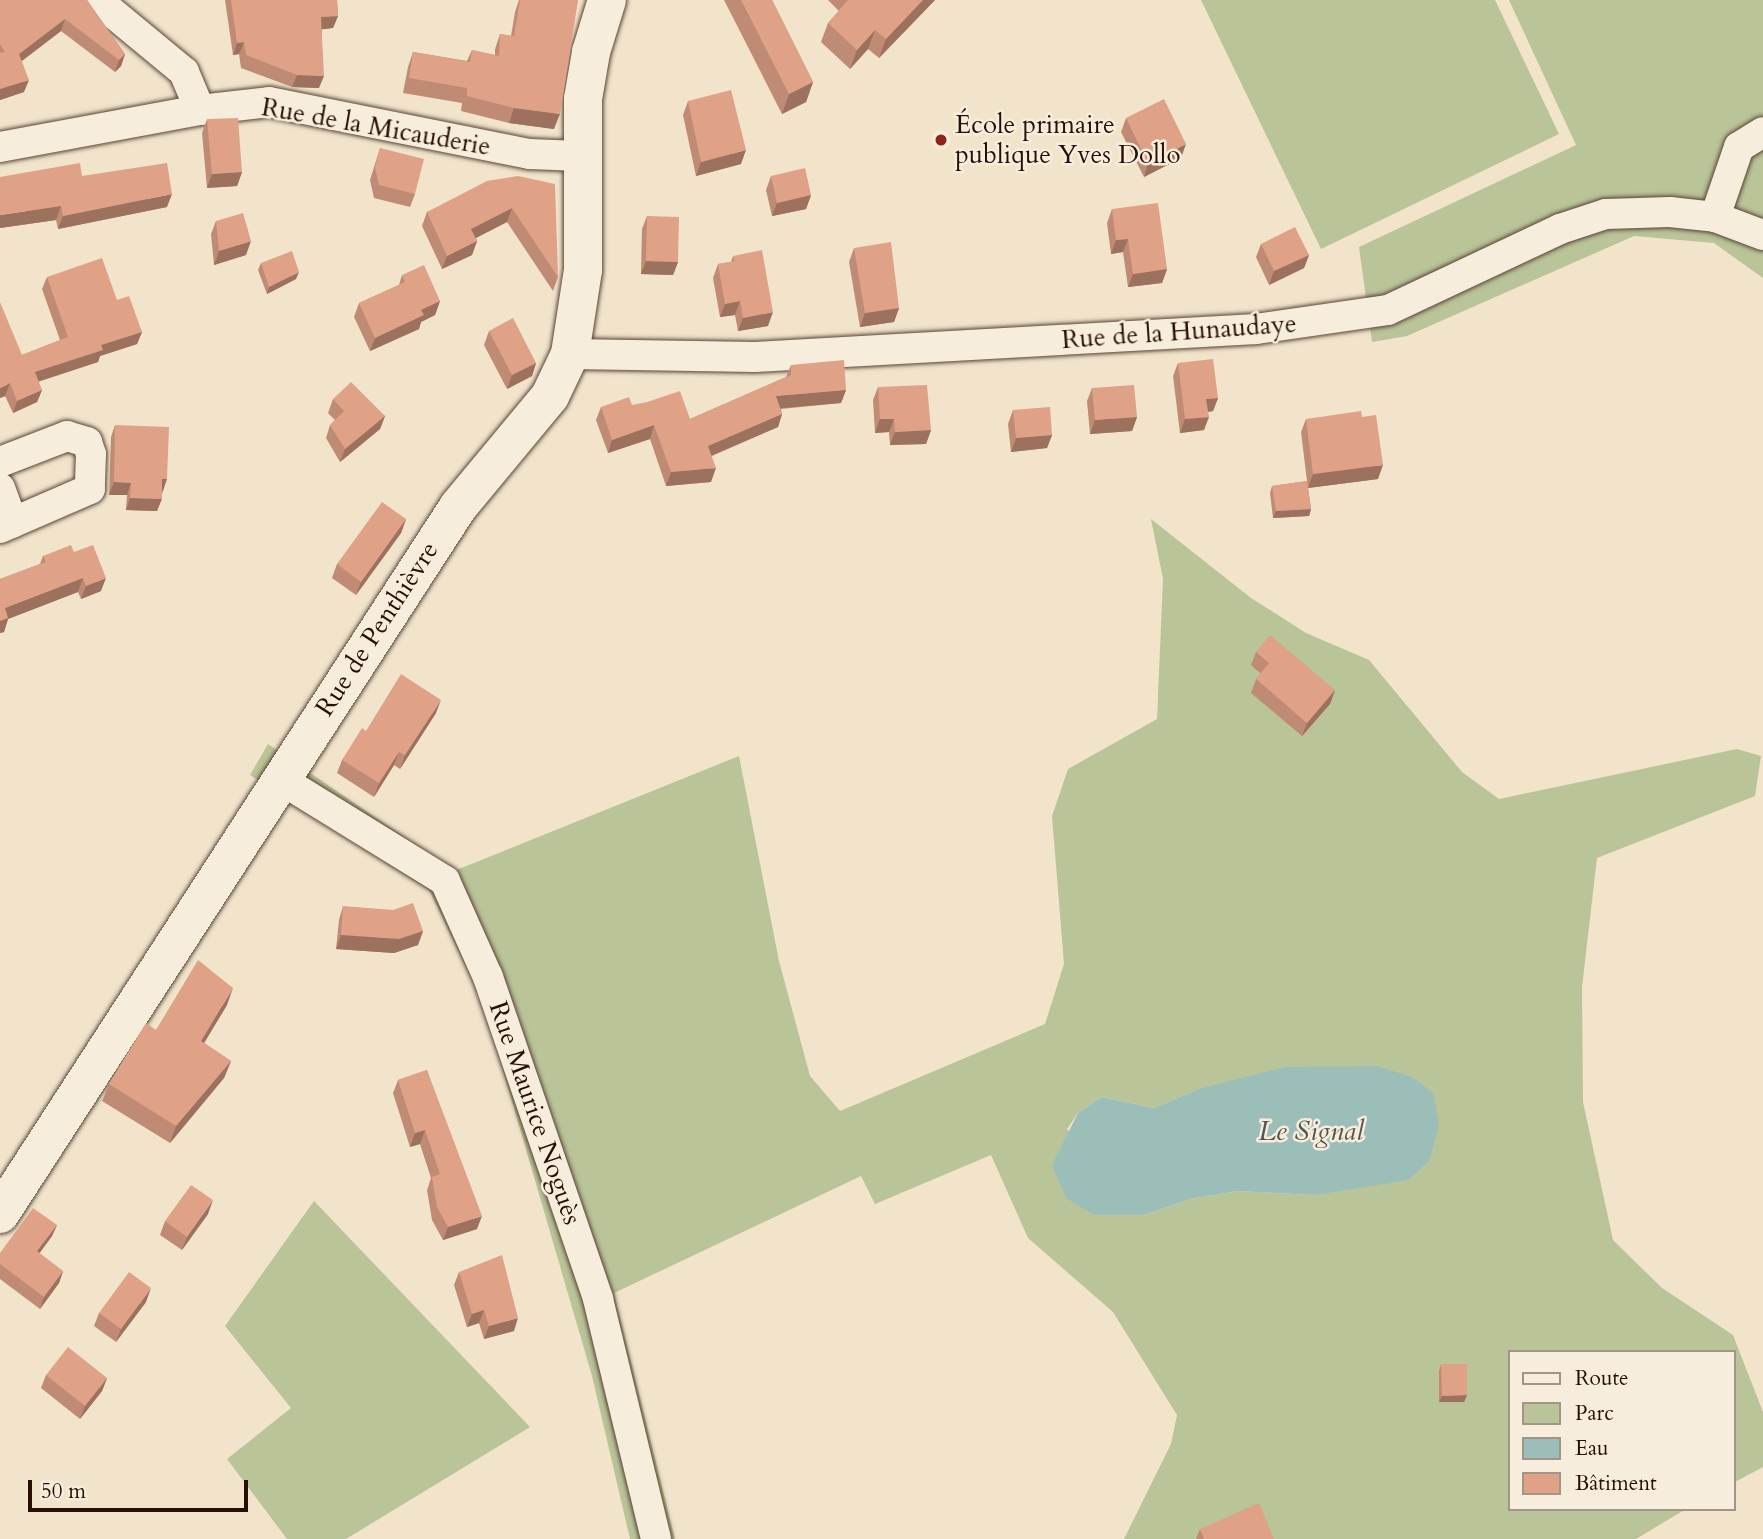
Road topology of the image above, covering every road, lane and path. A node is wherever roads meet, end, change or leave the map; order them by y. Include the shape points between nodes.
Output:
1 (97, 0) edge
2 (607, 0) edge
3 (200, 110) junction
4 (1763, 132) edge
5 (0, 147) edge
6 (579, 156) junction
7 (1714, 217) junction
8 (1763, 235) edge
9 (570, 354) junction
10 (0, 462) edge
11 (0, 488) edge
12 (7, 526) edge
13 (280, 779) junction
14 (0, 1214) edge
15 (656, 1539) edge

1 - 3 street via 184,72
2 - 6 street, Rue de Penthièvre via 591,52
3 - 5 street, Rue de la Micauderie
3 - 6 street, Rue de la Micauderie via 269,102 530,154
4 - 7 street via 1740,147
6 - 9 street, Rue de Penthièvre via 583,270
7 - 8 street, Rue de la Hunaudaye
7 - 9 street, Rue de la Hunaudaye via 1670,212 1606,214 1560,229 1388,310 1256,329 755,357
9 - 13 street, Rue de Penthièvre via 550,396 457,508
10 - 12 street via 67,436 87,442 91,454 90,489
11 - 12 street
13 - 14 street, Rue de Penthièvre
13 - 15 street, Rue Maurice Noguès via 445,881 488,977 598,1299

